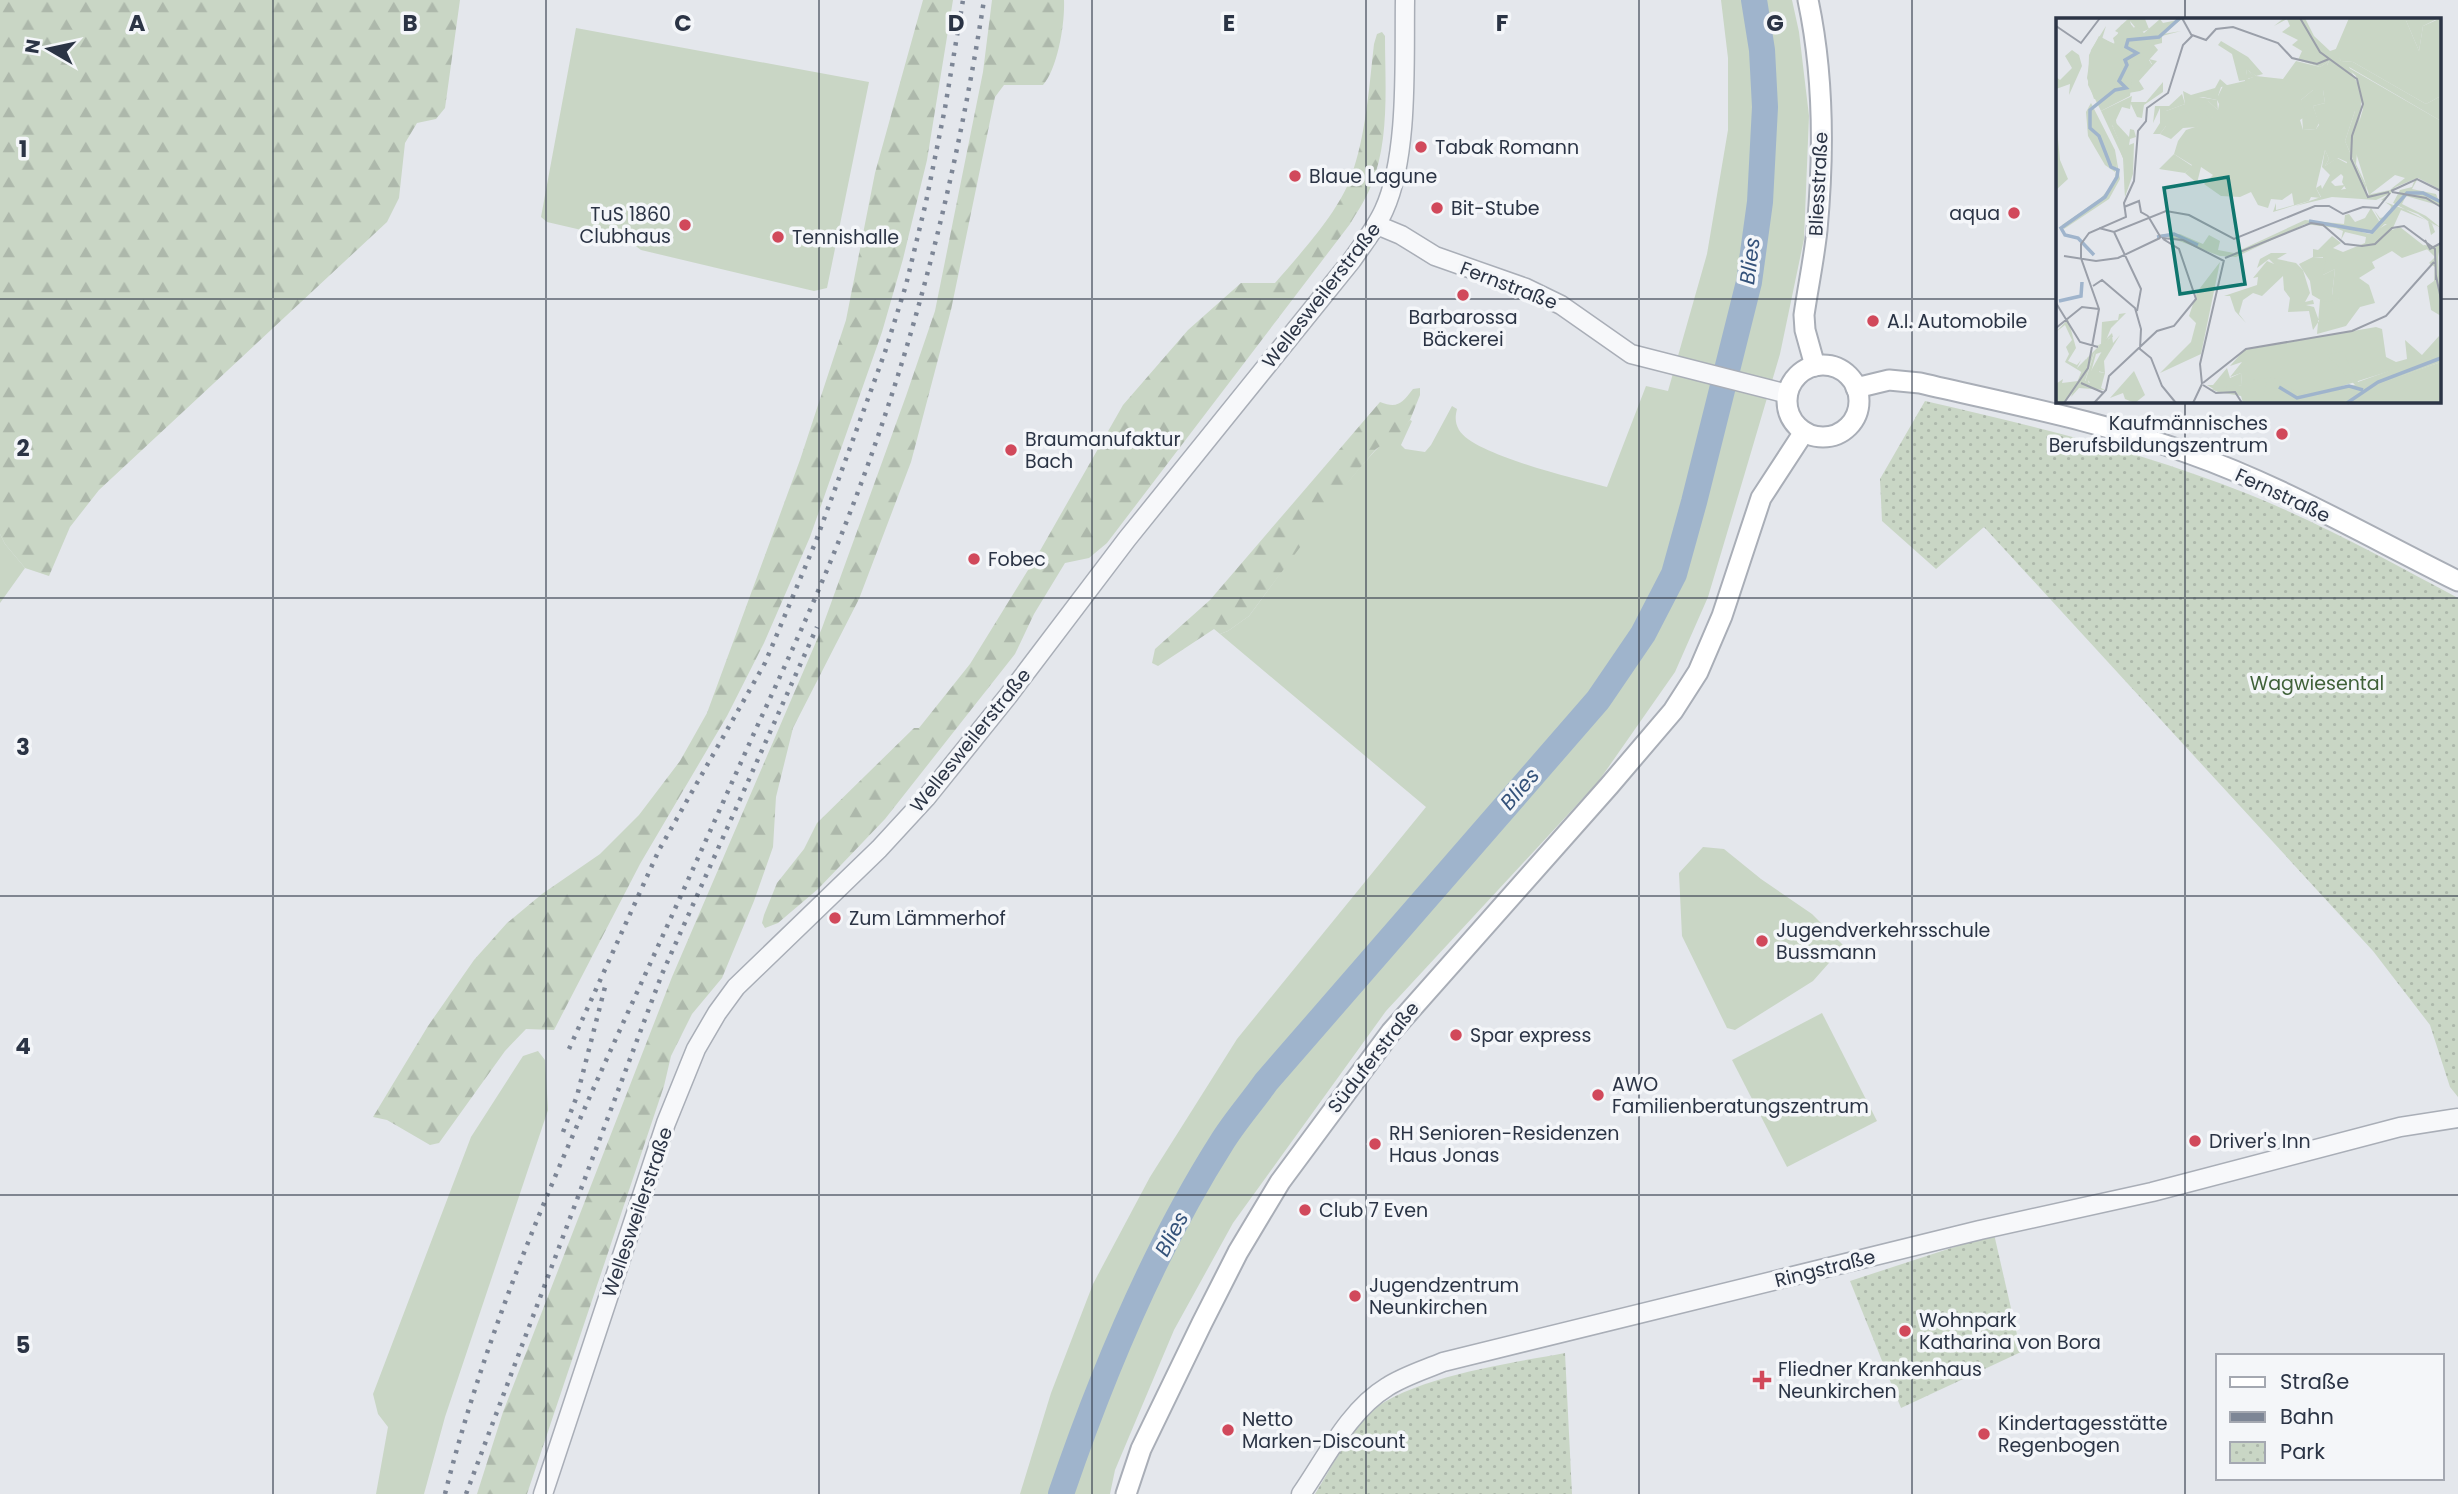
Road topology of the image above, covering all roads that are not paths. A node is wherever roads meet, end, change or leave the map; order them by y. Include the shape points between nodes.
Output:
1 (1405, 0) edge
2 (1808, 0) edge
3 (1377, 225) junction
4 (1815, 366) junction
5 (1856, 388) junction
6 (1788, 394) junction
7 (1804, 432) junction
8 (2458, 581) edge
9 (2458, 1118) edge
10 (543, 1494) edge
11 (1126, 1494) edge
12 (1301, 1494) edge

1 - 3 street, Wellesweilerstraße via 1399,149 1391,191
2 - 4 main road, Bliesstraße via 1815,30 1821,115 1817,231 1804,315
3 - 6 street, Fernstraße via 1445,260 1560,304 1631,354
3 - 10 street, Wellesweilerstraße via 926,798 736,987 717,1013 696,1049 666,1124
4 - 5 main road via 1834,366 1845,372
4 - 6 main road via 1801,372
5 - 7 main road via 1856,414 1844,430 1820,437
5 - 8 main road, Fernstraße via 1889,380 1920,383 2136,436 2268,485
6 - 7 main road via 1789,414
7 - 11 main road, Süduferstraße via 1761,498 1722,616 1698,672 1673,710 1609,786 1391,1032 1280,1182 1202,1323 1141,1448
9 - 12 street, Ringstraße via 2400,1126 2152,1192 1443,1362 1387,1387 1370,1400

